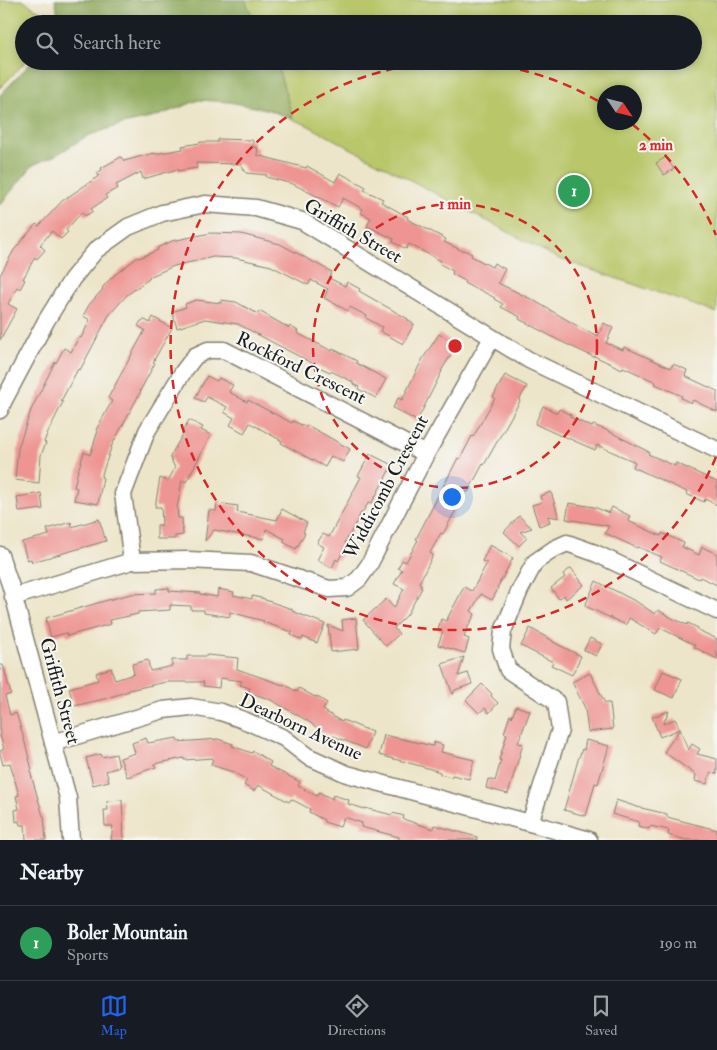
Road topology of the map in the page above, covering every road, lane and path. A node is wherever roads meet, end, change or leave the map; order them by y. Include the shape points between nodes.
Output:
1 (492, 338) junction
2 (0, 410) edge
3 (717, 450) edge
4 (426, 454) junction
5 (0, 555) edge
6 (132, 561) junction
7 (13, 597) junction
8 (717, 611) edge
9 (53, 743) junction
10 (530, 822) junction
11 (71, 840) edge
12 (589, 840) edge

1 - 2 street, Griffith Street via 302,221 256,208 205,204 162,213 128,227 96,250 72,279 46,321
1 - 3 street, Griffith Street via 529,360
1 - 4 street, Widdicomb Crescent
4 - 6 street, Widdicomb Crescent via 369,565 347,588 329,589 251,563
4 - 6 street, Rockford Crescent via 224,350 208,350 195,356 147,431 124,494
5 - 7 street, Griffith Street
6 - 7 street, Widdicomb Crescent
7 - 9 street, Griffith Street
8 - 10 street via 568,543 535,562 503,631 501,649 508,670 556,702 560,730
9 - 10 street, Dearborn Avenue via 163,710 199,708 246,721 284,738 308,756 347,774
9 - 11 street, Griffith Street via 68,798
10 - 12 street, Dearborn Avenue

